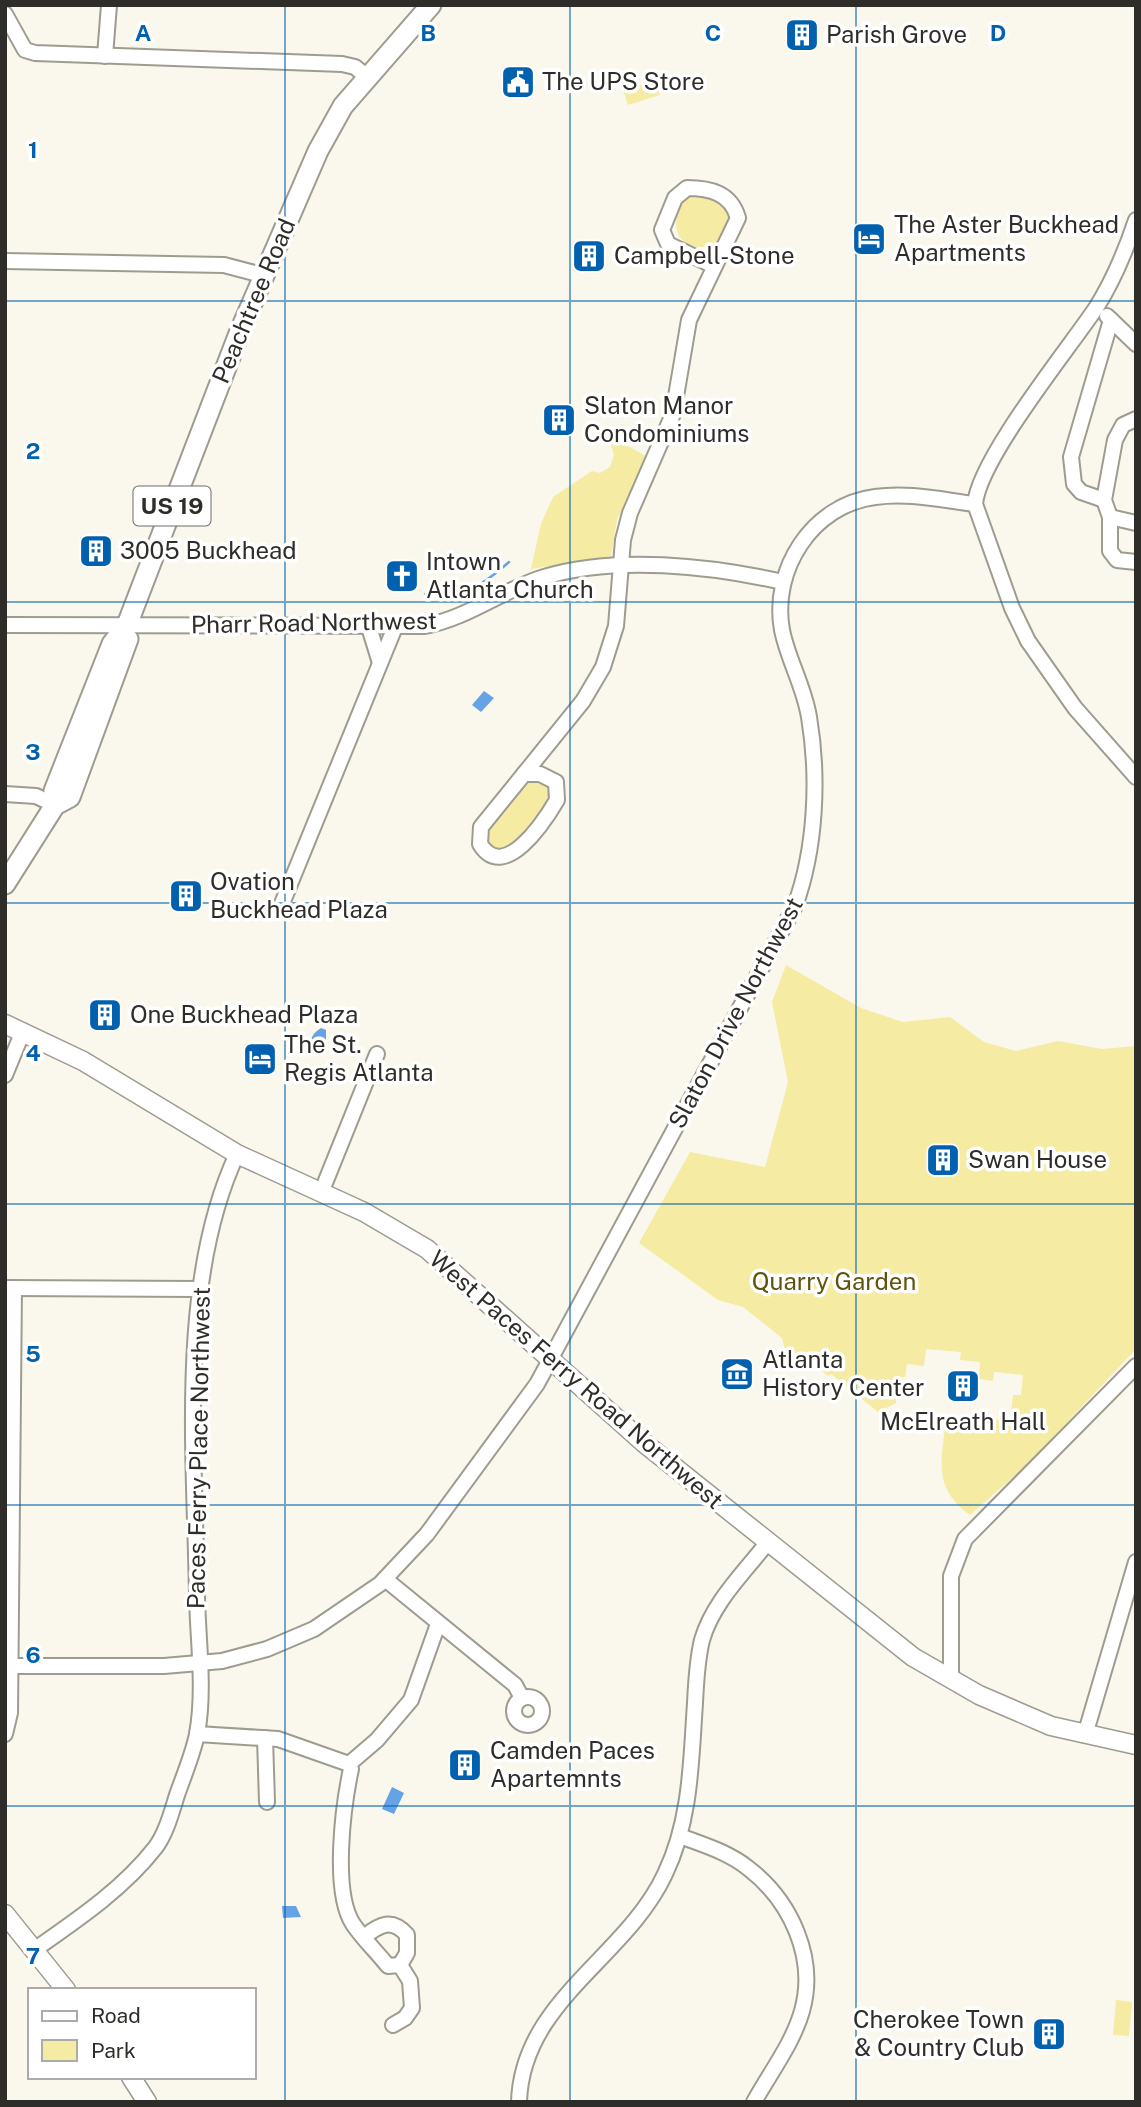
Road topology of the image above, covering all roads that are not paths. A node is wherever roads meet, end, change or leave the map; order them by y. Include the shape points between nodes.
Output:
1 (109, 5) edge
2 (431, 5) edge
3 (5, 14) edge
4 (105, 56) junction
5 (367, 77) junction
6 (1136, 220) edge
7 (5, 261) edge
8 (713, 266) junction
9 (262, 275) junction
10 (1098, 305) junction
11 (1111, 320) junction
12 (1136, 344) edge
13 (1136, 419) edge
14 (1104, 500) junction
15 (975, 504) junction
16 (1110, 517) junction
17 (1136, 523) edge
18 (1136, 562) edge
19 (620, 567) junction
20 (783, 582) junction
21 (5, 625) edge
22 (127, 625) junction
23 (369, 626) junction
24 (395, 627) junction
25 (380, 663) junction
26 (544, 750) junction
27 (524, 774) junction
28 (1136, 776) edge
29 (556, 782) junction
30 (5, 794) edge
31 (55, 805) junction
32 (5, 884) edge
33 (281, 906) dead end
34 (5, 1024) edge
35 (23, 1031) junction
36 (377, 1054) dead end
37 (5, 1075) edge
38 (237, 1154) junction
39 (321, 1193) junction
40 (10, 1288) edge
41 (198, 1289) junction
42 (552, 1358) junction
43 (1136, 1367) edge
44 (767, 1543) junction
45 (1136, 1562) edge
46 (385, 1579) junction
47 (438, 1624) junction
48 (200, 1664) junction
49 (8, 1666) edge
50 (951, 1678) junction
51 (522, 1698) dead end
52 (5, 1734) edge
53 (197, 1734) junction
54 (1086, 1735) junction
55 (265, 1738) junction
56 (1136, 1745) edge
57 (349, 1764) junction
58 (267, 1802) dead end
59 (680, 1836) junction
60 (5, 1914) edge
61 (364, 1937) junction
62 (34, 1950) junction
63 (400, 1965) junction
64 (64, 1988) edge
65 (393, 2025) dead end
66 (132, 2079) edge
67 (147, 2102) edge
68 (519, 2102) edge
69 (754, 2102) edge

1 - 4 street
2 - 5 highway, Peachtree Road / US 19
3 - 4 street via 25,50
4 - 5 street via 342,64
5 - 9 highway, Peachtree Road / US 19 via 331,126
6 - 10 street
7 - 9 street via 225,265
8 - 8 street via 738,218 735,208 720,193 687,188 675,198 662,230 668,244
8 - 19 street via 689,320 673,414 630,513
9 - 22 highway, Peachtree Road / US 19
10 - 11 street
10 - 15 street via 992,457
11 - 12 street
11 - 14 street via 1071,457 1074,484 1081,492
13 - 14 street via 1123,425 1115,440
14 - 16 street
15 - 20 street, Slaton Drive Northwest via 895,495 850,503 808,535
15 - 28 street via 1028,640 1075,708
16 - 17 street
16 - 18 street via 1110,551 1117,561
19 - 20 street, Pharr Road Northwest via 705,567
19 - 24 street, Pharr Road Northwest via 543,578 460,617 425,626
19 - 26 street via 616,626 603,667
20 - 42 street, Slaton Drive Northwest via 782,629 804,696 811,738 811,836 803,884 787,923
21 - 22 street, Pharr Road Northwest
22 - 23 street, Pharr Road Northwest
22 - 31 highway, US 19 via 128,639 82,768 70,797
23 - 24 street, Pharr Road Northwest
23 - 25 street
24 - 25 street
25 - 33 street
26 - 27 street
26 - 29 street
27 - 29 street via 540,774
27 - 29 street via 481,827 480,844 492,856 515,853 557,800
30 - 31 street via 36,796
31 - 32 highway, US 19
34 - 35 main road, West Paces Ferry Road Northwest
35 - 37 street
35 - 38 main road, West Paces Ferry Road Northwest via 83,1061
36 - 39 street
38 - 39 main road, West Paces Ferry Road Northwest
38 - 41 street, Paces Ferry Place Northwest via 226,1175
39 - 42 main road, West Paces Ferry Road Northwest via 386,1223 427,1250
40 - 41 street
40 - 49 street
41 - 48 street, Paces Ferry Place Northwest via 195,1472
42 - 44 main road, West Paces Ferry Road Northwest via 644,1443
42 - 46 street, Slaton Drive Northwest via 522,1407 427,1534
43 - 50 street via 965,1539 951,1576
44 - 50 main road, West Paces Ferry Road Northwest via 893,1643
44 - 59 street via 719,1603 702,1640
45 - 54 street
46 - 47 street
46 - 48 street, Slaton Drive Northwest via 339,1615 293,1639 245,1656
47 - 51 street via 515,1685
47 - 57 street via 411,1700
48 - 49 street, Slaton Drive Northwest
48 - 53 street, Paces Ferry Place Northwest
49 - 52 street
50 - 54 main road, West Paces Ferry Road Northwest via 1002,1706
53 - 55 street
53 - 62 street, Paces Ferry Place Northwest via 156,1847 98,1905
54 - 56 main road, West Paces Ferry Road Northwest
55 - 57 street
55 - 58 street
57 - 61 street via 341,1874 352,1923
59 - 68 street via 665,1876 642,1913 541,2026 525,2067
59 - 69 street via 714,1848 748,1868 780,1901 803,1947 806,1983 802,2012
60 - 62 main road
61 - 63 street via 388,1966
61 - 63 street via 376,1927 399,1926 407,1935 407,1953
62 - 64 main road
63 - 65 street via 410,1981 412,2008
66 - 67 main road

